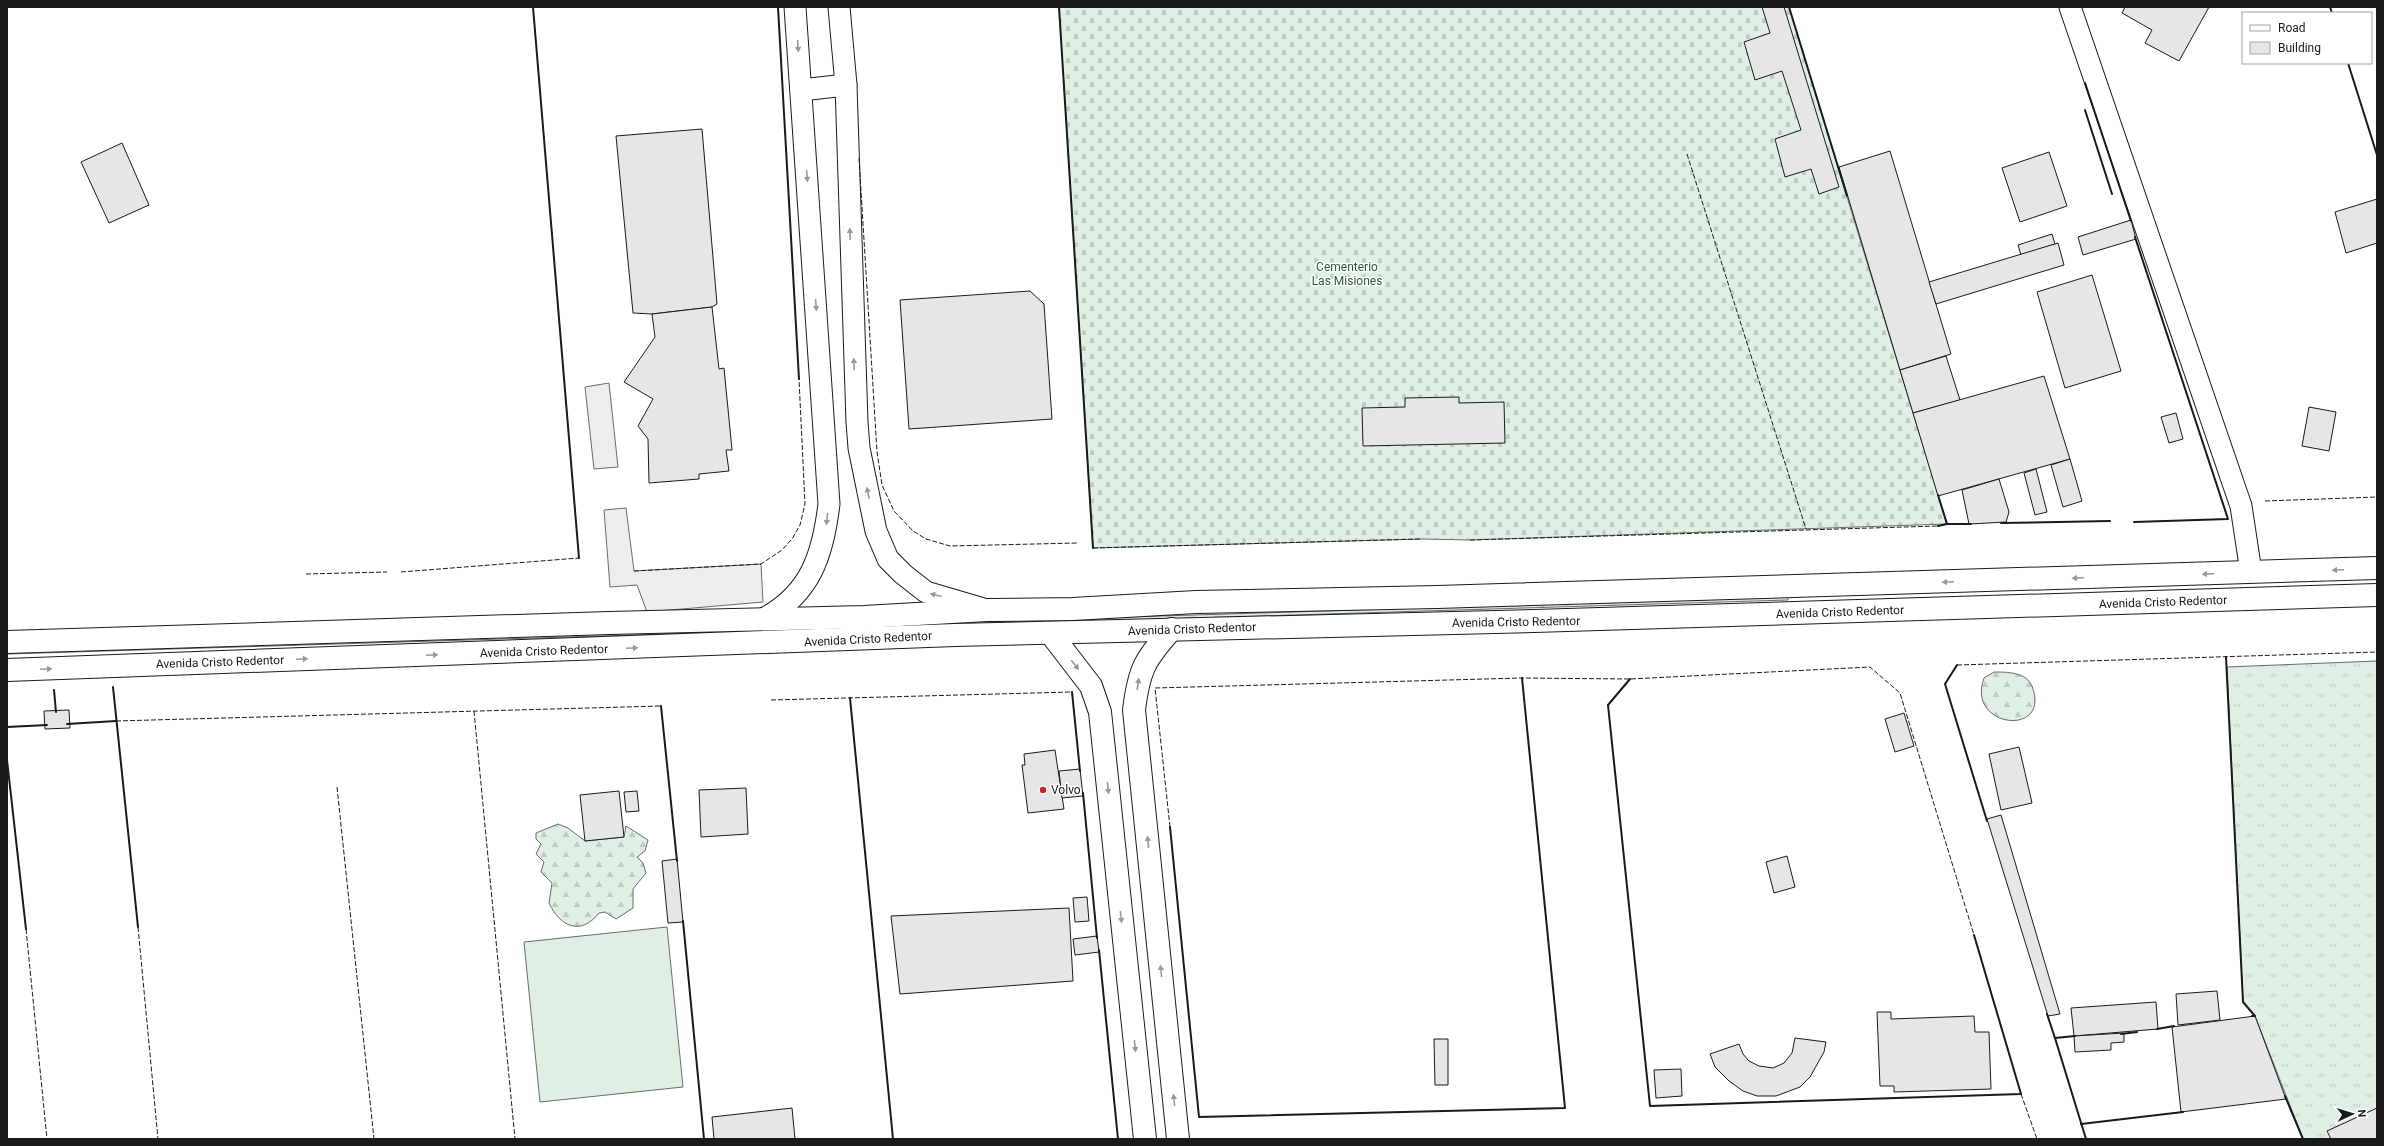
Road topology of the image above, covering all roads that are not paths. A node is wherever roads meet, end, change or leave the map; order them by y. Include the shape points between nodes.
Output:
1 (795, 7) edge
2 (839, 7) edge
3 (2070, 7) edge
4 (846, 85) junction
5 (801, 90) junction
6 (854, 390) junction
7 (822, 394) junction
8 (859, 448) junction
9 (825, 453) junction
10 (2377, 568) edge
11 (2251, 572) junction
12 (2377, 595) edge
13 (987, 610) junction
14 (764, 619) junction
15 (1172, 629) junction
16 (1051, 634) junction
17 (7, 642) edge
18 (7, 670) edge
19 (1134, 710) junction
20 (1100, 712) junction
21 (1144, 1139) edge
22 (1178, 1139) edge

1 -> 5 street
2 - 4 street
3 - 11 street via 2241,506
4 - 5 street
6 -> 4 street
5 -> 7 street
6 - 7 street via 846,401 839,403 832,402
6 - 8 street
7 - 9 street
8 - 9 street via 848,431 843,430 838,432
13 -> 8 street via 926,592 888,559 876,531
9 -> 14 street via 829,504 822,548 801,590
10 -> 11 main road, Avenida Cristo Redentor
11 -> 13 main road, Avenida Cristo Redentor
12 - 15 main road, Avenida Cristo Redentor via 1542,621
13 - 14 main road, Avenida Cristo Redentor via 864,617
14 - 17 main road, Avenida Cristo Redentor
15 - 16 main road, Avenida Cristo Redentor
19 -> 15 main road via 1138,679 1152,651
18 -> 16 main road, Avenida Cristo Redentor via 955,635
16 -> 20 main road via 1091,686
19 - 20 main road
22 -> 19 main road
20 -> 21 main road

